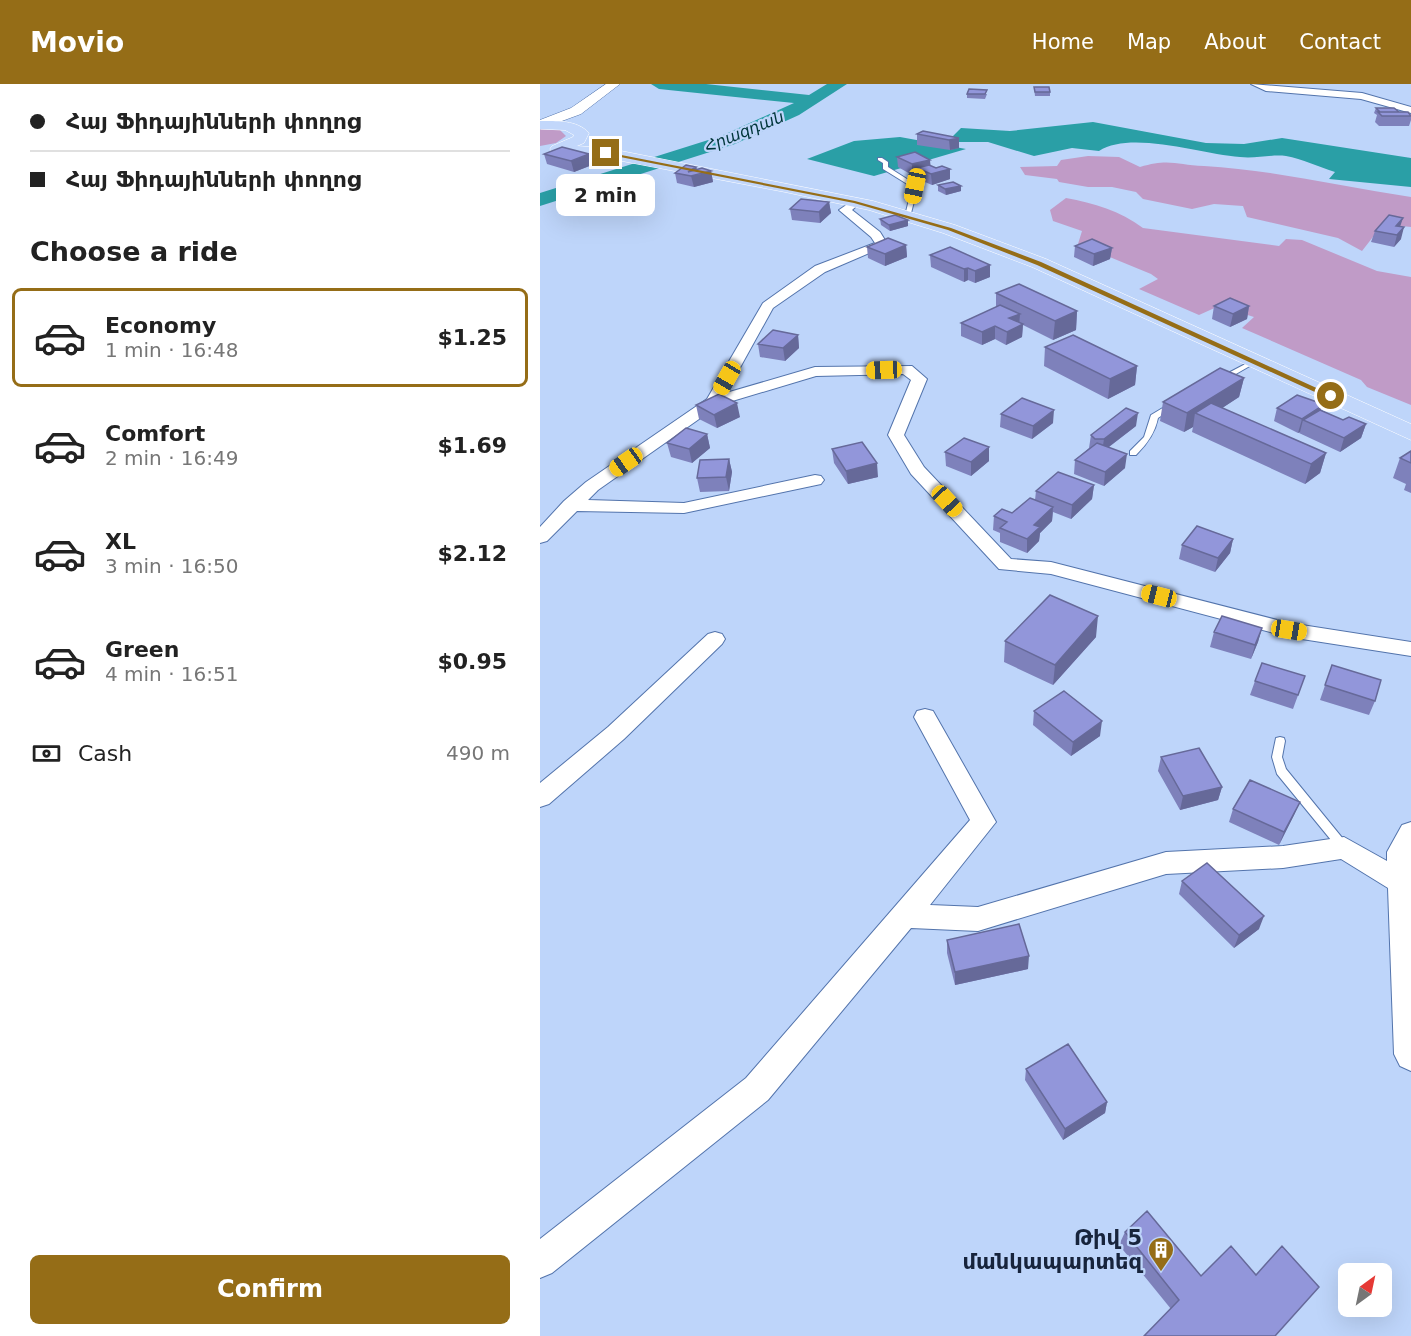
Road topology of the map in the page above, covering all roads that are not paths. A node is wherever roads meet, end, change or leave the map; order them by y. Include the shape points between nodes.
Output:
1 (614, 84) edge
2 (1255, 84) edge
3 (1411, 110) edge
4 (576, 111) junction
5 (540, 125) edge
6 (568, 126) junction
7 (579, 140) junction
8 (558, 149) junction
9 (540, 152) edge
10 (606, 153) junction
11 (880, 159) dead end
12 (855, 202) junction
13 (908, 216) junction
14 (1253, 362) junction
15 (1215, 382) edge
16 (712, 402) junction
17 (1177, 403) edge
18 (1411, 433) edge
19 (1133, 453) dead end
20 (815, 480) dead end
21 (570, 506) junction
22 (540, 537) edge
23 (716, 639) dead end
24 (1411, 649) edge
25 (925, 717) dead end
26 (1280, 741) dead end
27 (540, 796) edge
28 (1411, 832) edge
29 (1344, 848) junction
30 (1401, 882) junction
31 (904, 916) junction
32 (1411, 1056) edge
33 (540, 1261) edge

1 - 4 main road
2 - 3 street via 1362,96
4 - 5 main road
4 - 6 main road
5 - 6 main road
6 - 7 main road via 582,133
7 - 8 main road
7 - 10 main road
8 - 9 main road
8 - 10 main road
10 - 12 main road
11 - 13 lane via 886,163 885,168 915,186
12 - 13 main road
12 - 16 street via 845,210 876,235 882,245 820,269 768,306
13 - 14 main road via 1039,264
14 - 15 lane
14 - 18 main road
16 - 21 street via 592,486
16 - 24 street via 814,372 907,369 919,379 896,435 917,470 1006,565 1051,568 1289,630
17 - 19 lane via 1154,417 1143,444
20 - 21 street via 684,508
21 - 22 street
23 - 27 street via 616,733
25 - 31 street via 984,822
26 - 29 lane via 1277,757 1281,771
28 - 30 street via 1400,852
29 - 30 street
29 - 31 street via 1283,857 1166,863 978,919
30 - 32 street
31 - 33 street via 757,1089

